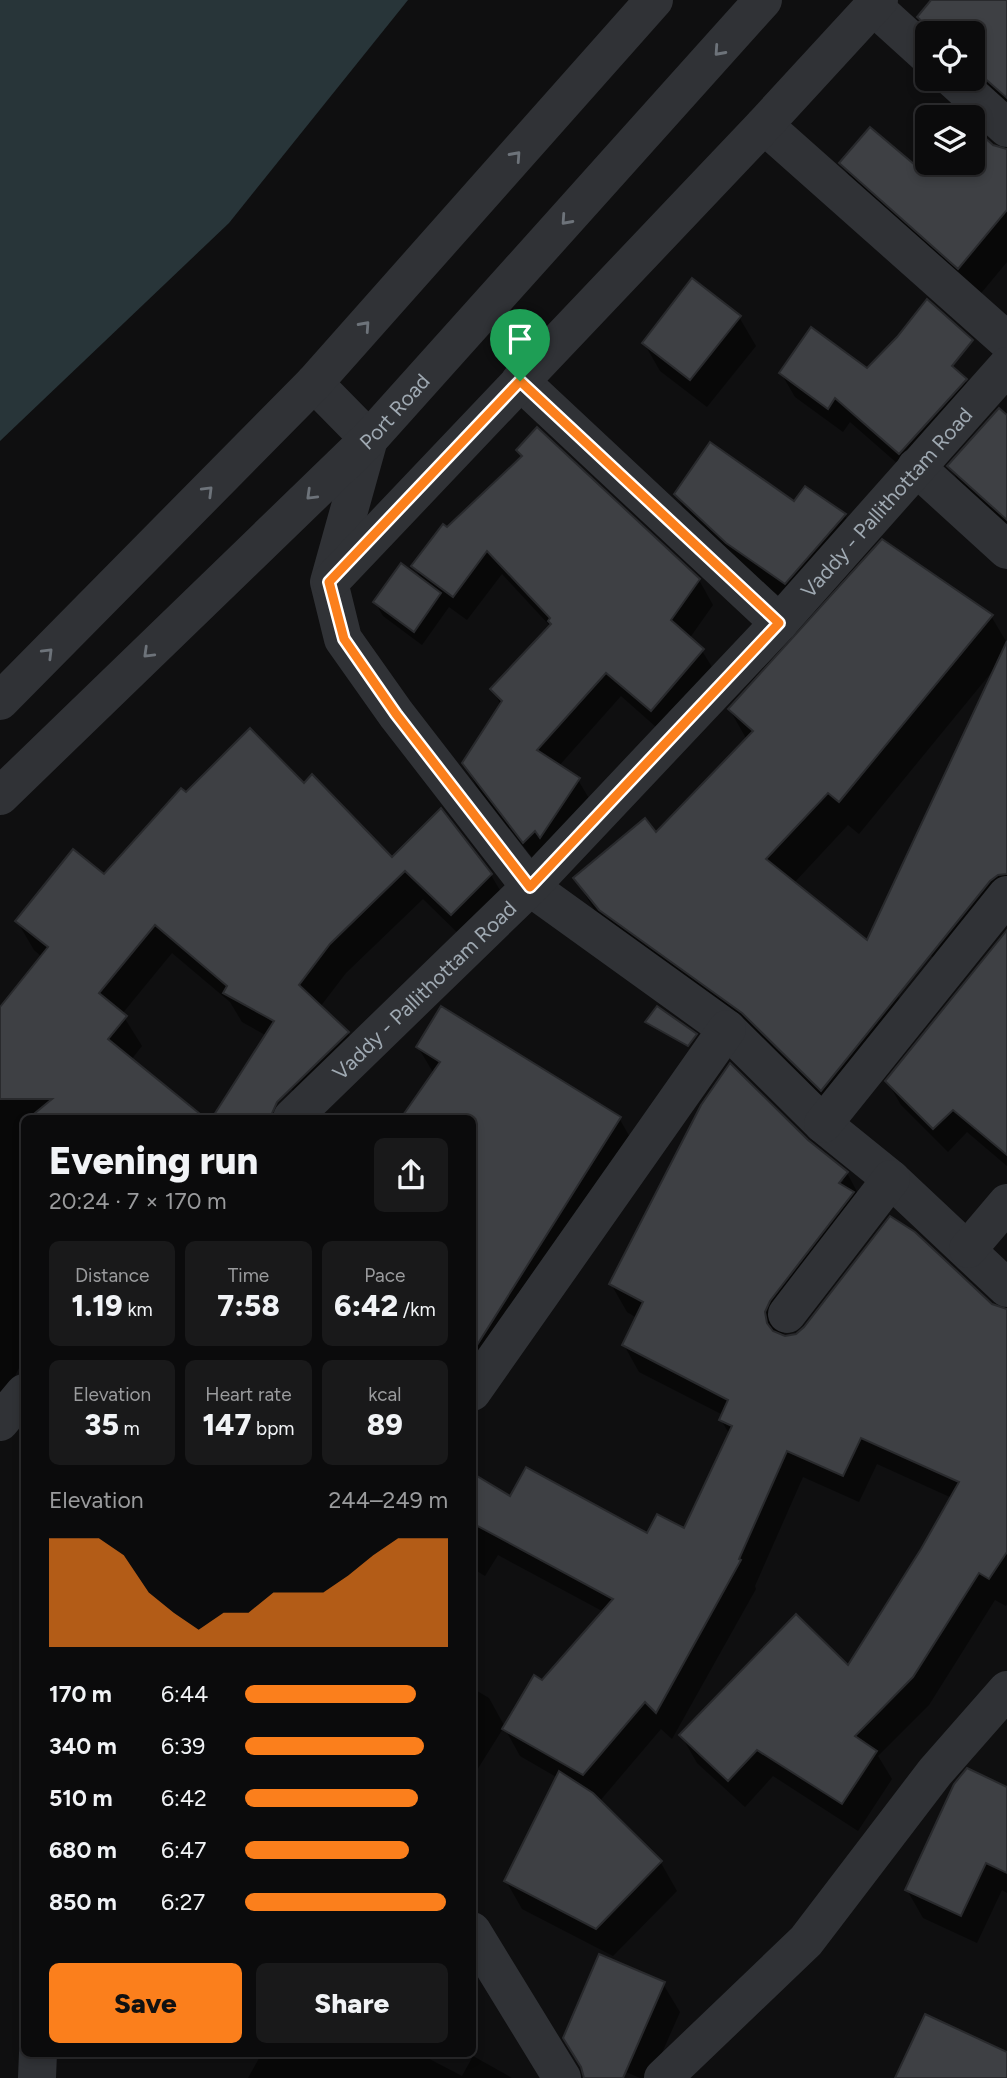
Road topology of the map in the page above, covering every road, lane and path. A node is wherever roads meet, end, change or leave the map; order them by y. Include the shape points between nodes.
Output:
1 (654, 0) edge
2 (763, 0) edge
3 (876, 3) edge
4 (915, 43) edge
5 (966, 91) edge
6 (764, 125) junction
7 (1007, 128) edge
8 (1007, 341) edge
9 (1007, 366) edge
10 (520, 381) junction
11 (314, 383) junction
12 (369, 439) junction
13 (916, 467) junction
14 (1007, 550) edge
15 (329, 582) junction
16 (779, 623) junction
17 (0, 701) edge
18 (0, 796) edge
19 (530, 887) junction
20 (1007, 895) edge
21 (727, 1029) junction
22 (295, 1115) edge
23 (824, 1124) junction
24 (891, 1179) junction
25 (1007, 1203) edge
26 (968, 1249) junction
27 (1007, 1288) edge
28 (787, 1314) dead end
29 (476, 1386) edge
30 (21, 1397) edge
31 (0, 1422) edge
32 (1007, 1690) edge
33 (476, 1938) edge
34 (38, 2057) edge
35 (37, 2078) edge
36 (562, 2078) edge
37 (663, 2078) edge

11 -> 1 street
2 -> 12 street, Port Road
3 - 4 street
3 - 6 street
5 - 7 street
6 - 8 street
6 - 10 street
9 - 13 street, Vaddy - Pallithottam Road
10 - 15 street
10 - 16 street
11 - 12 street
17 -> 11 street
12 - 15 street
12 -> 18 street, Port Road
13 - 14 street
13 - 16 street, Vaddy - Pallithottam Road
15 - 19 street via 344,639
16 - 19 street, Vaddy - Pallithottam Road
19 - 21 street
19 - 22 street, Vaddy - Pallithottam Road
20 - 23 street
21 - 23 street
21 - 29 street
23 - 24 street
24 - 26 street
24 - 28 street
25 - 26 street
26 - 27 street
30 - 31 street
32 - 37 street via 935,1772 806,1941
33 - 36 street
34 - 35 street

